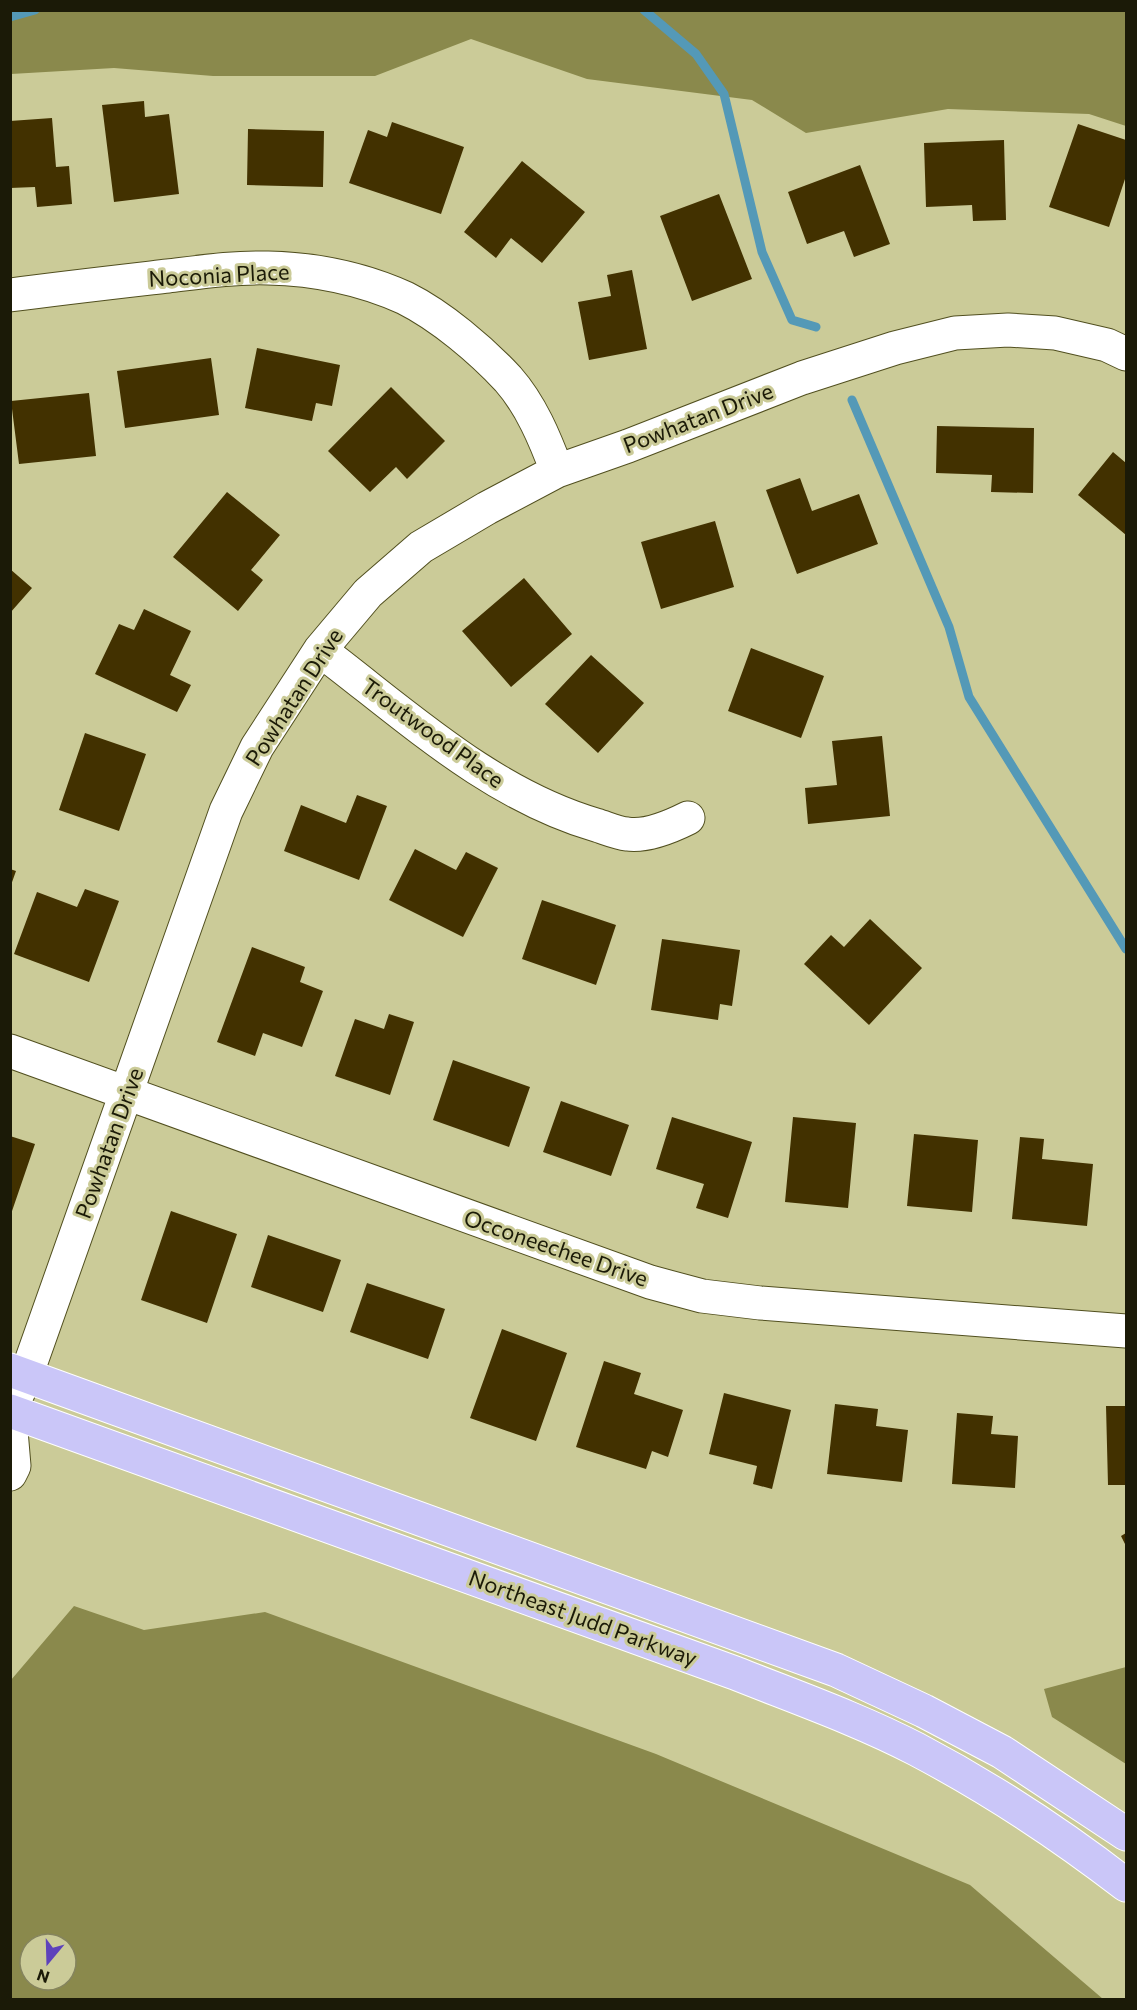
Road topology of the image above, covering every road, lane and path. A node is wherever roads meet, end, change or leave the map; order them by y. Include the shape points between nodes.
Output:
1 (10, 295) edge
2 (1126, 354) edge
3 (557, 471) junction
4 (320, 650) junction
5 (688, 818) dead end
6 (10, 1052) edge
7 (126, 1095) junction
8 (1126, 1331) edge
9 (18, 1373) edge
10 (10, 1411) edge
11 (10, 1419) edge
12 (10, 1474) edge
13 (1126, 1834) edge
14 (1126, 1885) edge

1 - 3 street, Noconia Place via 267,268 316,271 361,283 405,298 458,332 500,372 528,408
2 - 3 street, Powhatan Drive via 1107,345 1055,333 955,333 802,378
3 - 4 street, Powhatan Drive via 421,547 368,593
4 - 5 street, Troutwood Place via 440,743 506,787 572,818 629,835 664,829
4 - 7 street, Powhatan Drive via 257,747 226,811
6 - 7 street, Occoneechee Drive
7 - 8 street, Occoneechee Drive via 650,1282 702,1296
7 - 9 street, Powhatan Drive
9 - 10 street, Powhatan Drive
9 - 13 highway, Northeast Judd Parkway via 836,1670 1002,1752
10 - 14 highway, Northeast Judd Parkway via 735,1673 836,1714 915,1749 989,1790
11 - 12 street via 14,1466

